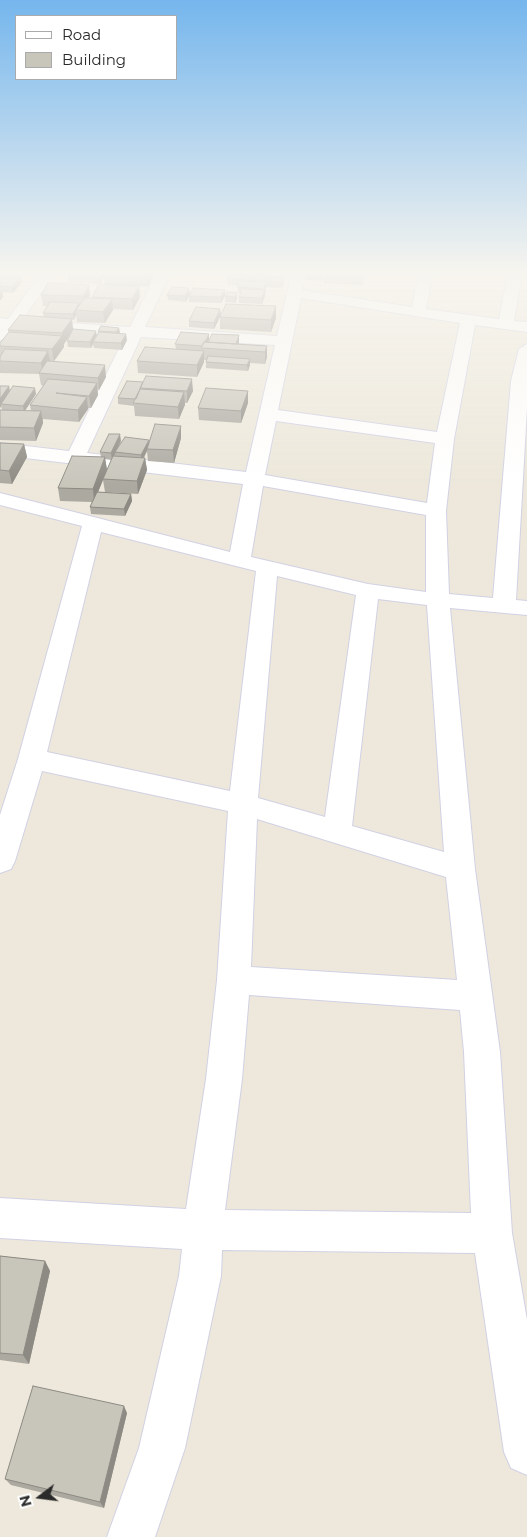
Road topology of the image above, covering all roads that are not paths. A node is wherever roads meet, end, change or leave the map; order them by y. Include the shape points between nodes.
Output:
1 (130, 344) edge
2 (283, 344) edge
3 (463, 344) edge
4 (527, 349) edge
5 (268, 414) junction
6 (445, 438) junction
7 (521, 439) edge
8 (0, 449) edge
9 (75, 457) junction
10 (254, 479) junction
11 (0, 499) edge
12 (436, 511) junction
13 (93, 522) junction
14 (239, 561) junction
15 (267, 568) junction
16 (368, 591) junction
17 (438, 600) junction
18 (504, 606) junction
19 (527, 608) edge
20 (32, 759) junction
21 (243, 804) junction
22 (6, 821) edge
23 (336, 833) junction
24 (0, 861) edge
25 (460, 869) junction
26 (234, 980) junction
27 (476, 996) junction
28 (0, 1218) edge
29 (203, 1230) junction
30 (492, 1233) junction
31 (527, 1452) edge
32 (131, 1537) edge

1 - 9 street
2 - 5 street
3 - 6 street
4 - 7 street via 520,381
5 - 6 street
5 - 10 street
6 - 12 street
7 - 18 street
8 - 9 street
9 - 10 street
10 - 12 street
10 - 14 street
11 - 13 street
12 - 17 street
13 - 14 street
13 - 20 street
14 - 15 street
15 - 16 street
15 - 21 street
16 - 17 street
16 - 23 street
17 - 18 street
17 - 25 street
18 - 19 street
20 - 21 street
20 - 22 street
21 - 23 street
21 - 26 street
22 - 24 street
23 - 25 street
25 - 27 street
26 - 27 street
26 - 29 street
27 - 30 street
28 - 29 street
29 - 30 street
29 - 32 street via 200,1276 162,1448
30 - 31 street

